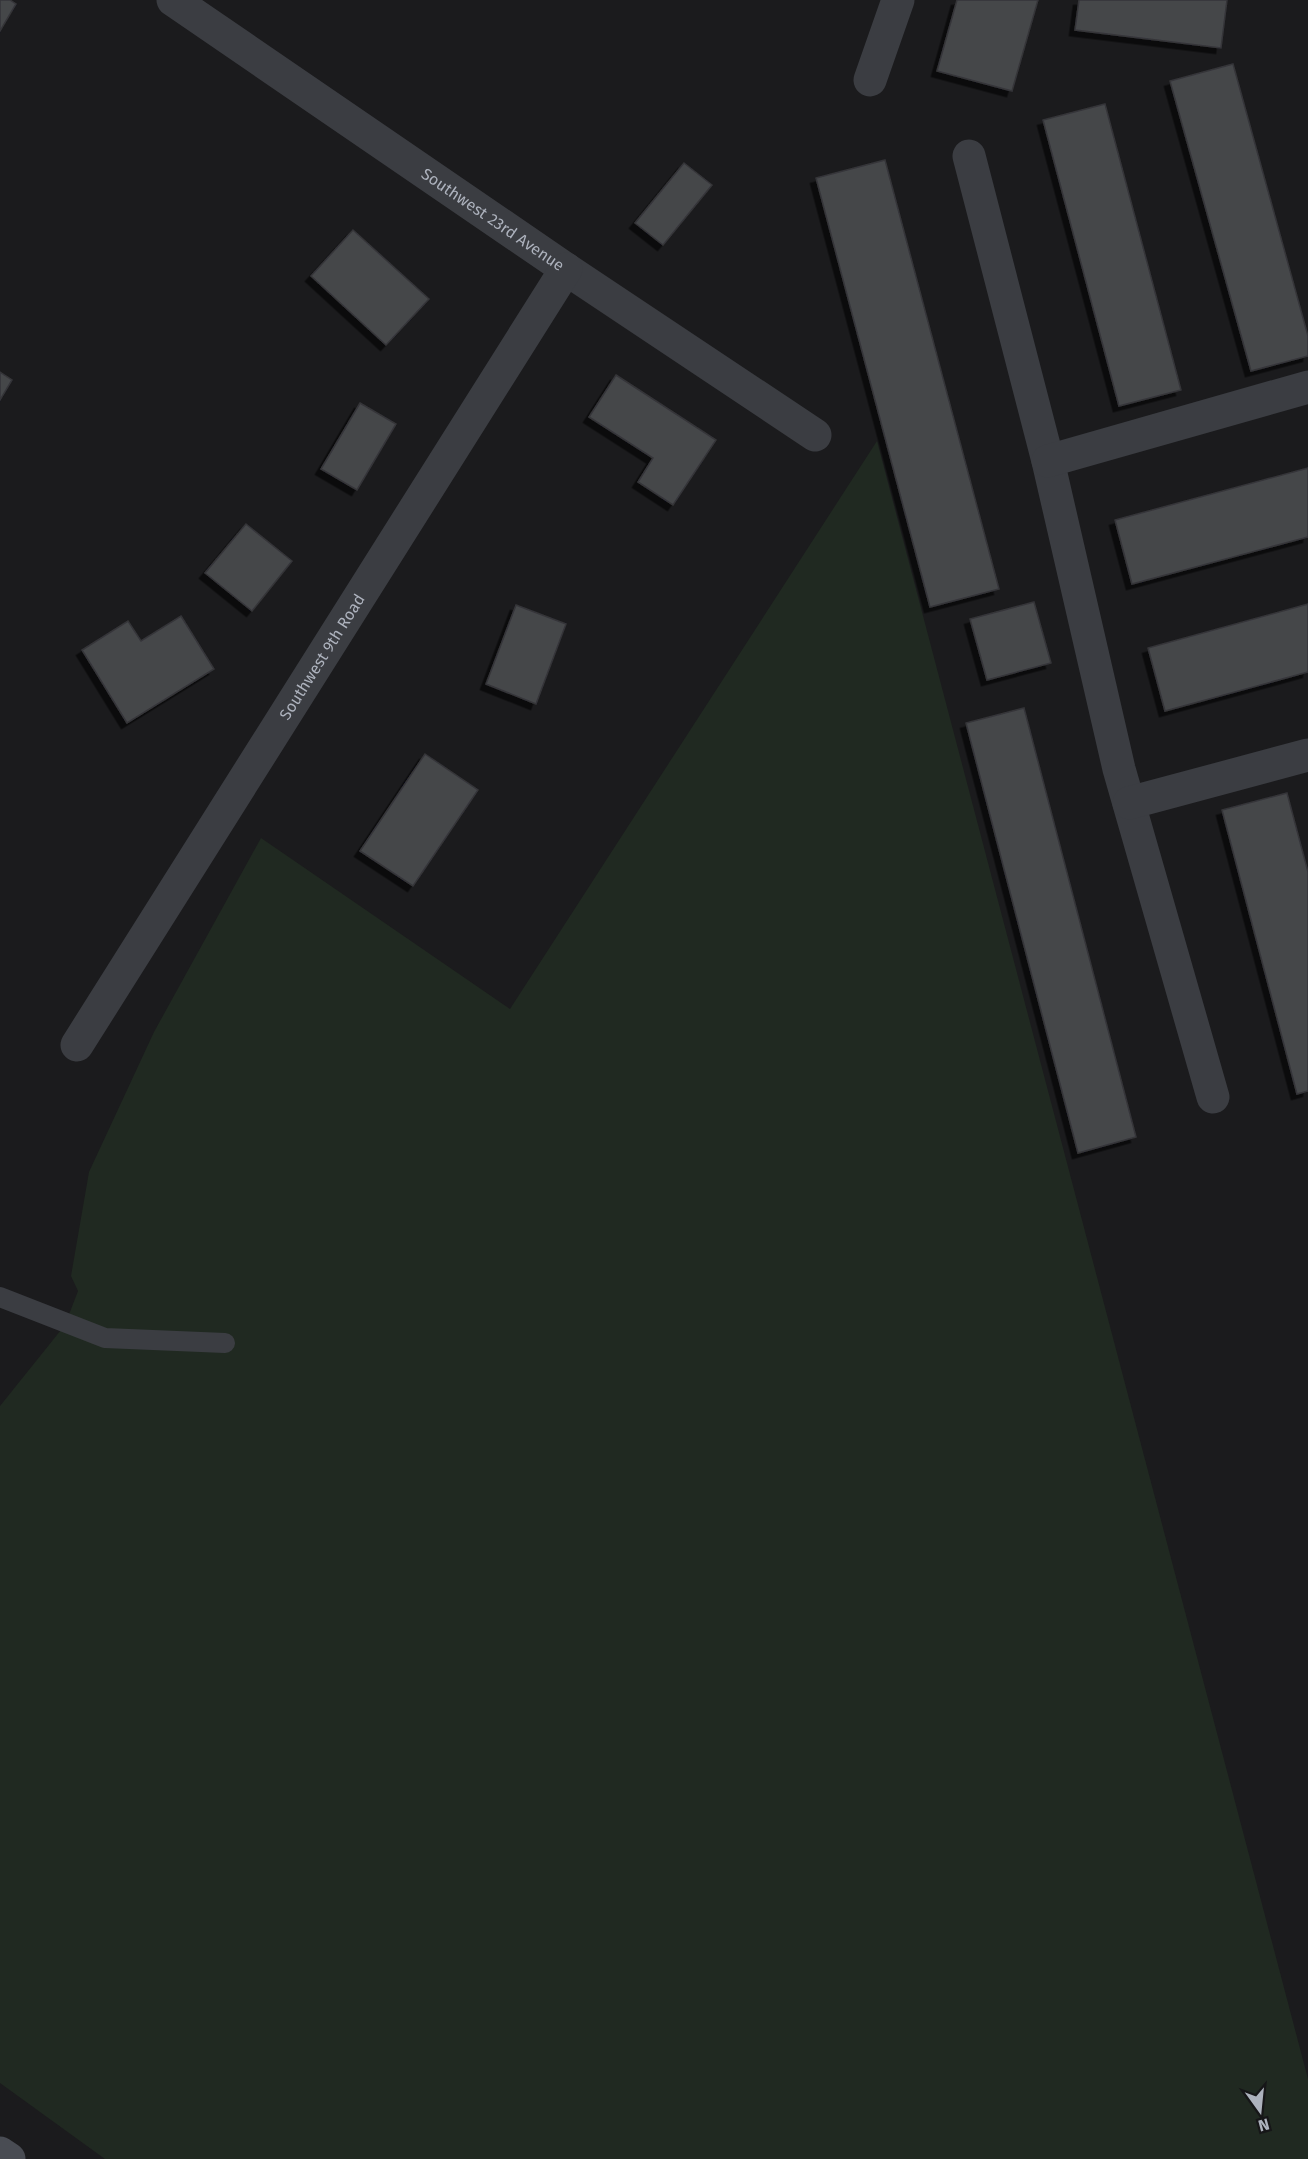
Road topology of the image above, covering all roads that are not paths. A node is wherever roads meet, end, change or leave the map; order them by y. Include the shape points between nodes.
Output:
1 (173, 0) edge
2 (898, 0) edge
3 (870, 80) dead end
4 (969, 156) dead end
5 (566, 269) junction
6 (1308, 387) edge
7 (815, 435) dead end
8 (1048, 460) junction
9 (1308, 755) edge
10 (1129, 803) junction
11 (77, 1045) dead end
12 (1213, 1097) dead end
13 (0, 1297) edge
14 (225, 1344) dead end
15 (0, 2153) edge
16 (9, 2159) edge

1 - 5 street, Southwest 23rd Avenue
2 - 3 street
4 - 8 street
5 - 7 street, Southwest 23rd Avenue
5 - 11 street, Southwest 9th Road
6 - 8 street
8 - 10 street
9 - 10 street
10 - 12 street
13 - 14 lane via 105,1338
15 - 16 main road

